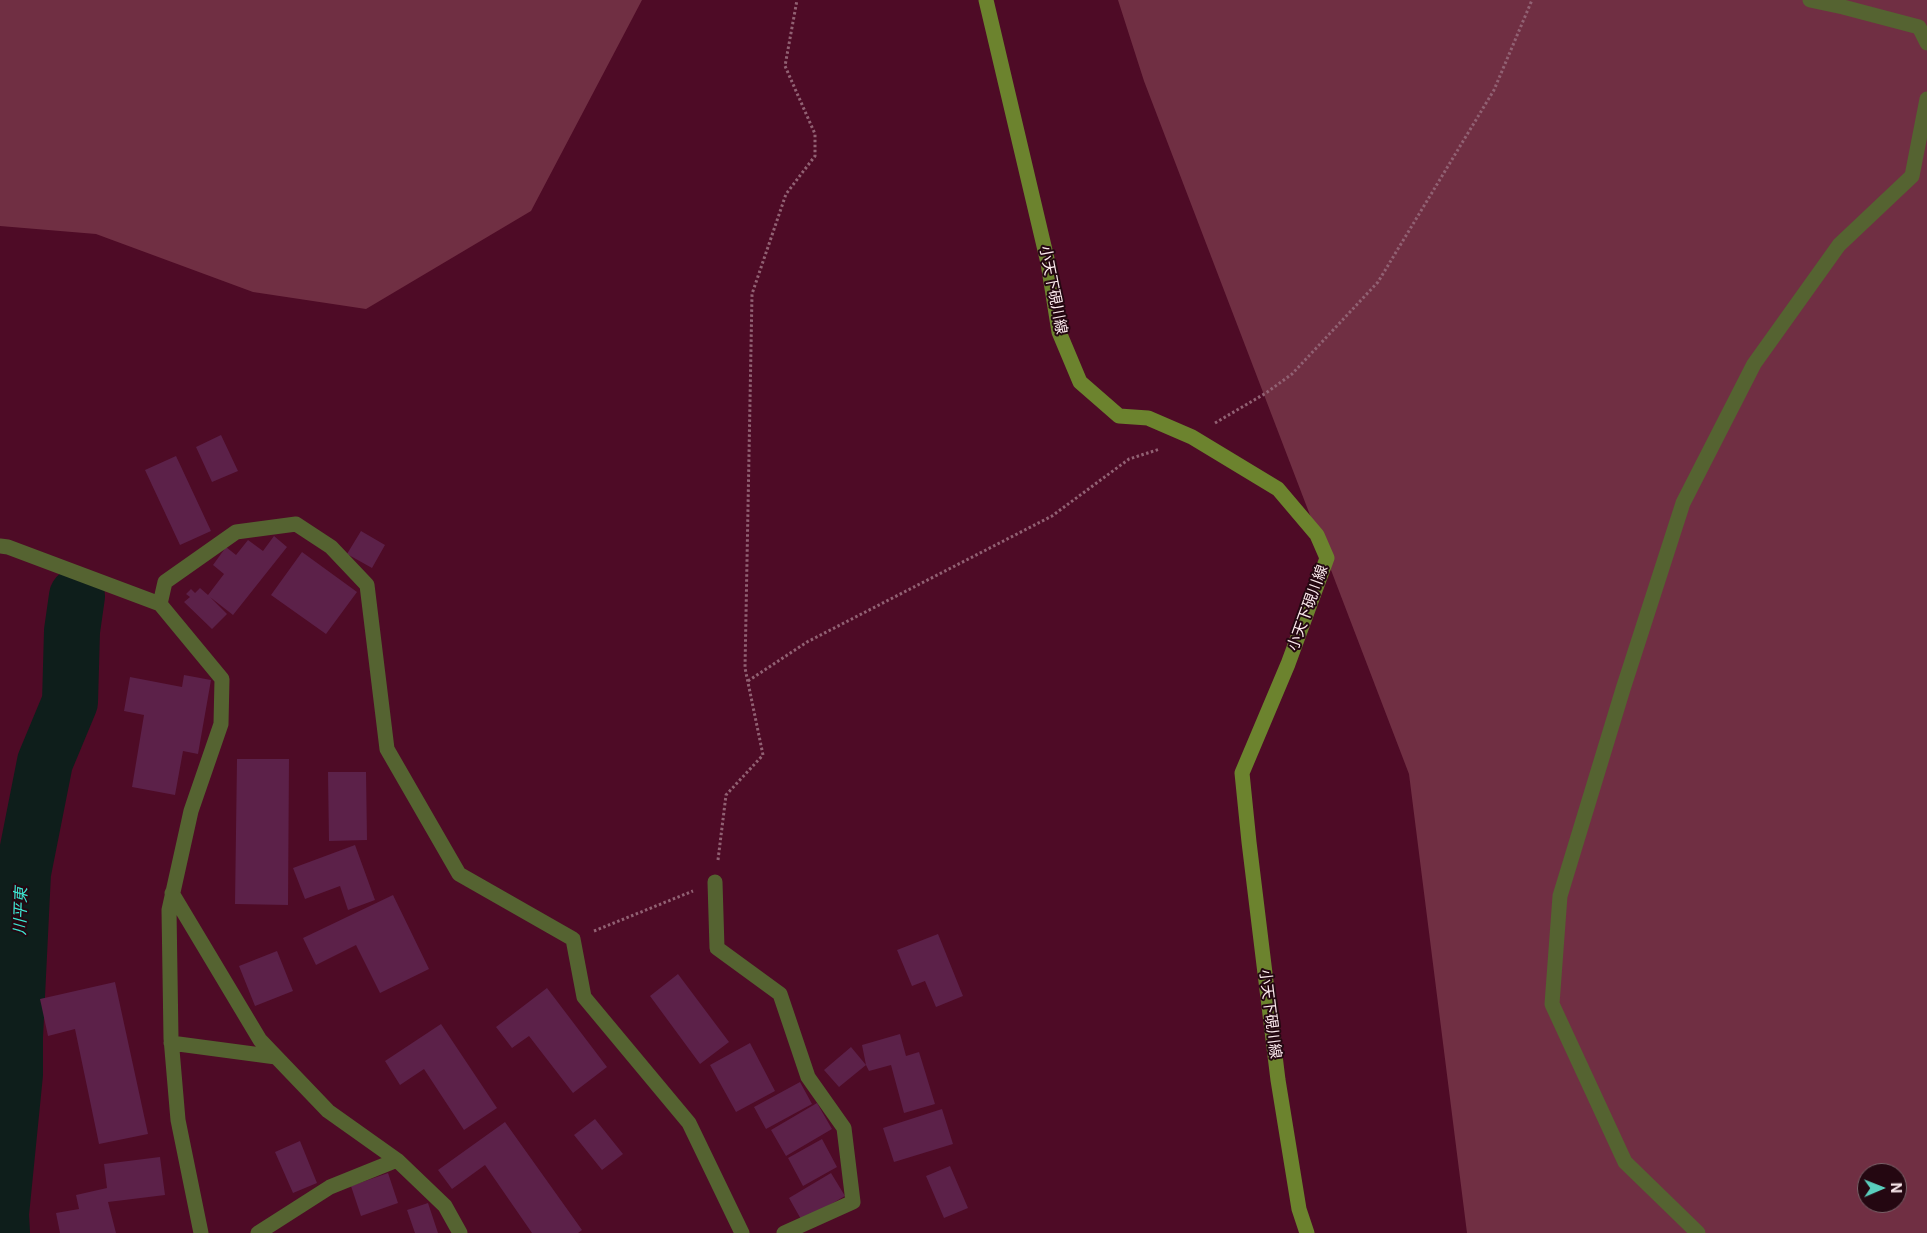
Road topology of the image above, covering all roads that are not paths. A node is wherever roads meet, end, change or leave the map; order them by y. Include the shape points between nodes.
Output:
1 (986, 0) edge
2 (1810, 0) edge
3 (1927, 42) edge
4 (1927, 99) edge
5 (0, 546) edge
6 (160, 604) junction
7 (715, 882) road end
8 (172, 893) junction
9 (171, 1043) junction
10 (276, 1056) junction
11 (397, 1160) junction
12 (201, 1233) edge
13 (258, 1233) edge
14 (460, 1233) edge
15 (742, 1233) edge
16 (784, 1233) edge
17 (1306, 1233) edge
18 (1698, 1233) edge

1 - 17 main road, 小天下硯川線 via 1048,263 1059,332 1080,382 1118,416 1148,418 1192,437 1278,489 1317,535 1327,558 1288,664 1242,773 1278,1080 1299,1209
2 - 3 street via 1918,27
4 - 18 street via 1912,176 1839,245 1754,364 1683,504 1560,896 1552,1004 1624,1162
5 - 6 street
6 - 8 street via 222,679 221,724 191,811
6 - 15 street via 165,582 236,532 296,524 330,547 368,586 387,749 459,874 573,940 584,997 689,1123
7 - 16 street via 717,948 780,994 808,1077 844,1128 853,1202
8 - 9 street via 169,910
8 - 10 street via 260,1040
9 - 10 street
9 - 12 street via 178,1120
10 - 11 street via 328,1111
11 - 13 street via 330,1187
11 - 14 street via 445,1206

